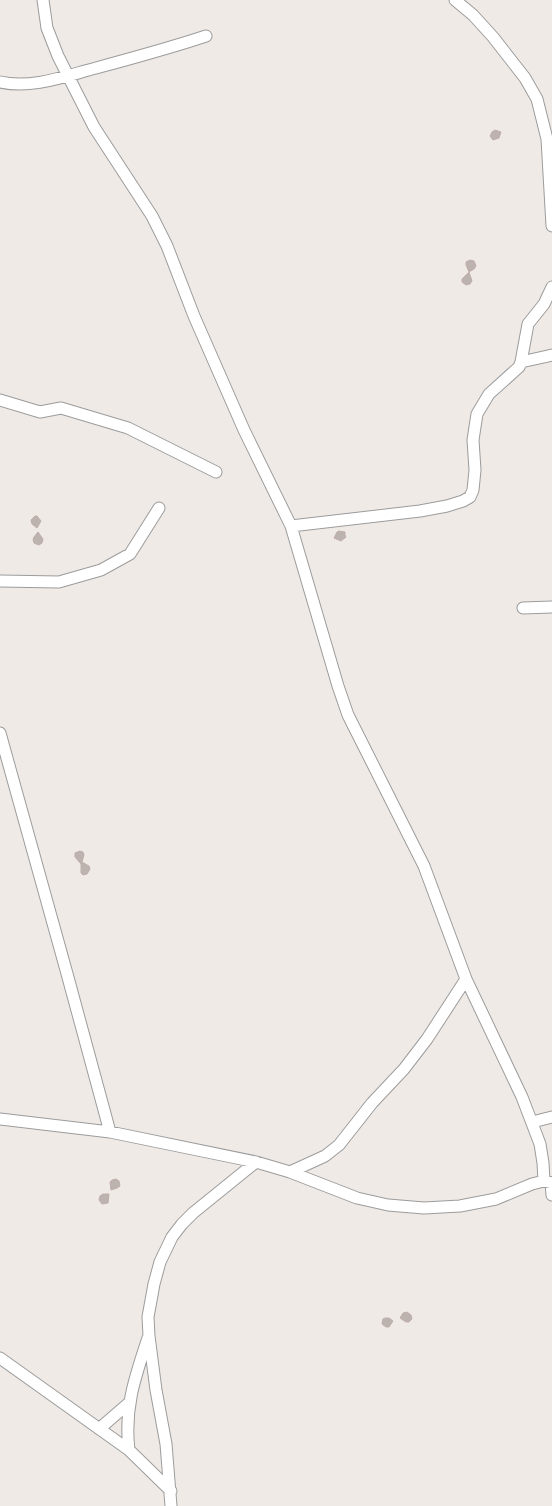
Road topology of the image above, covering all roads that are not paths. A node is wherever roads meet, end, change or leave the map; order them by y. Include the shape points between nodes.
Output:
1 (43, 0) edge
2 (455, 0) edge
3 (206, 36) dead end
4 (68, 76) junction
5 (0, 82) edge
6 (552, 226) edge
7 (552, 287) edge
8 (552, 355) edge
9 (521, 362) junction
10 (0, 400) edge
11 (216, 472) dead end
12 (159, 508) dead end
13 (291, 526) junction
14 (0, 581) edge
15 (552, 607) edge
16 (523, 608) dead end
17 (0, 733) edge
18 (466, 979) junction
19 (552, 1117) edge
20 (0, 1119) edge
21 (532, 1122) junction
22 (110, 1132) junction
23 (256, 1162) junction
24 (290, 1172) junction
25 (549, 1182) edge
26 (552, 1196) edge
27 (149, 1336) junction
28 (0, 1358) edge
29 (129, 1403) junction
30 (99, 1429) junction
31 (129, 1450) junction
32 (171, 1491) junction
33 (171, 1506) edge

1 - 4 street via 47,28
2 - 6 street via 493,37 525,78 537,99 547,139
3 - 4 street
4 - 5 street via 42,83
4 - 13 street via 94,127 158,228 244,430
7 - 9 street via 544,304 528,324
8 - 9 street
9 - 13 street via 515,372 489,394 477,414 473,440 473,490 463,501 420,511
10 - 11 street via 40,412 61,408 128,428
12 - 14 street via 130,554 100,570 59,582
13 - 18 street via 348,715 424,866
15 - 16 street
17 - 22 street
18 - 21 street
18 - 24 street via 404,1069 339,1144 326,1156
19 - 21 street
20 - 22 street
21 - 25 street
22 - 23 street
23 - 24 street
23 - 27 street via 193,1213 172,1237 160,1262 154,1284 148,1317
24 - 25 street via 357,1198 388,1205 424,1208 460,1206 496,1199 532,1184
25 - 26 street
27 - 29 street
27 - 32 street
28 - 30 street
29 - 30 street
29 - 31 street via 126,1432
30 - 31 street
31 - 32 street
32 - 33 street

